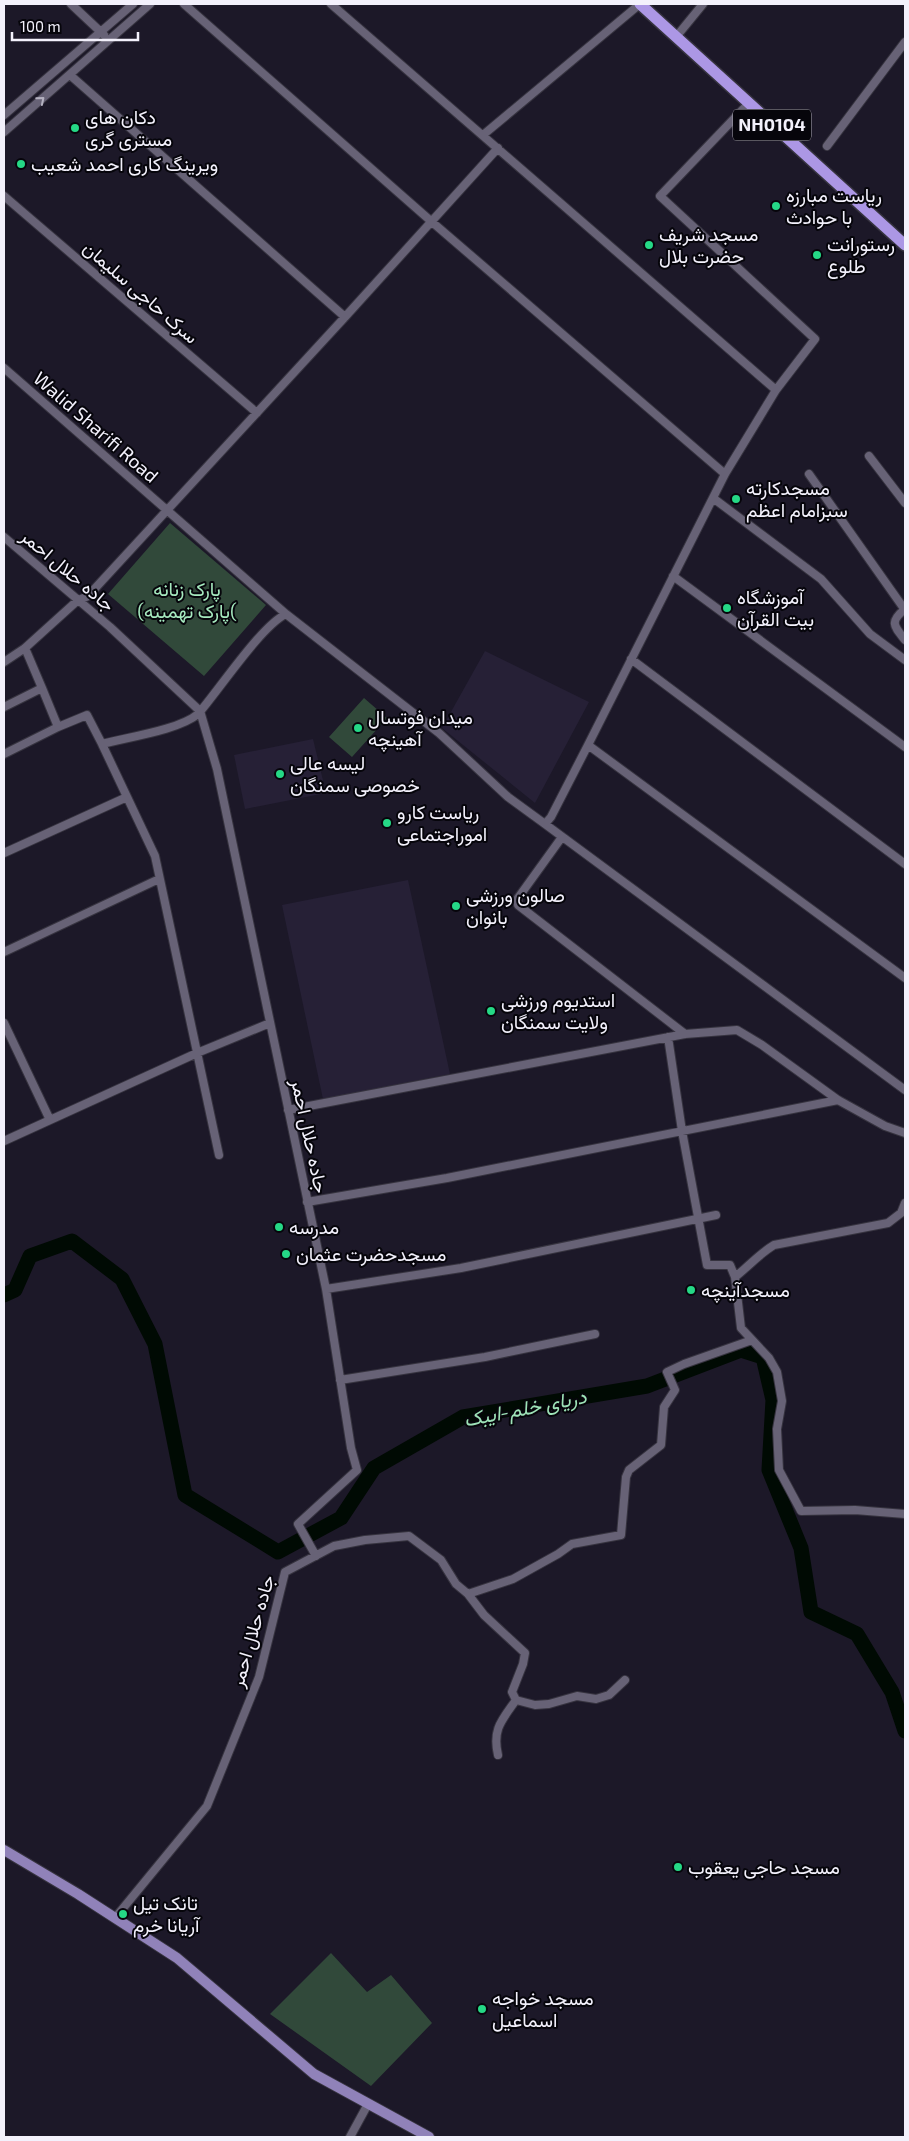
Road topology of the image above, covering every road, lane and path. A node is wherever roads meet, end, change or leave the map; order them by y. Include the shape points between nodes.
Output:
1 (71, 4) edge
2 (133, 4) edge
3 (150, 4) edge
4 (184, 4) edge
5 (331, 4) edge
6 (640, 4) edge
7 (703, 4) edge
8 (101, 31) junction
9 (676, 37) junction
10 (108, 39) junction
11 (905, 42) edge
12 (70, 75) junction
13 (748, 103) junction
14 (4, 115) edge
15 (4, 132) edge
16 (483, 135) junction
17 (827, 146) dead end
18 (498, 148) junction
19 (4, 196) edge
20 (432, 222) junction
21 (905, 245) edge
22 (345, 317) junction
23 (4, 368) edge
24 (776, 390) junction
25 (257, 413) junction
26 (869, 456) dead end
27 (725, 474) junction
28 (809, 474) dead end
29 (713, 498) junction
30 (905, 503) edge
31 (168, 510) junction
32 (4, 537) edge
33 (673, 576) junction
34 (77, 601) junction
35 (905, 610) edge
36 (286, 614) junction
37 (905, 640) edge
38 (25, 648) junction
39 (631, 660) junction
40 (905, 660) edge
41 (4, 662) edge
42 (42, 688) junction
43 (4, 707) edge
44 (200, 711) junction
45 (58, 727) junction
46 (102, 744) junction
47 (588, 745) junction
48 (905, 747) edge
49 (4, 754) edge
50 (127, 797) junction
51 (545, 824) junction
52 (562, 837) junction
53 (4, 853) edge
54 (905, 864) edge
55 (160, 879) junction
56 (4, 952) edge
57 (905, 978) edge
58 (4, 1023) edge
59 (270, 1023) junction
60 (685, 1034) junction
61 (668, 1037) junction
62 (197, 1053) junction
63 (905, 1090) edge
64 (838, 1100) junction
65 (288, 1110) junction
66 (50, 1120) junction
67 (682, 1131) junction
68 (905, 1133) edge
69 (4, 1141) edge
70 (219, 1155) dead end
71 (308, 1202) junction
72 (905, 1203) edge
73 (716, 1215) dead end
74 (698, 1218) junction
75 (735, 1277) junction
76 (326, 1289) junction
77 (594, 1334) dead end
78 (752, 1340) junction
79 (340, 1380) junction
80 (905, 1514) edge
81 (316, 1556) junction
82 (468, 1594) junction
83 (625, 1680) dead end
84 (516, 1700) junction
85 (498, 1755) dead end
86 (4, 1850) edge
87 (115, 1918) junction
88 (368, 2104) junction
89 (350, 2137) edge
90 (429, 2137) edge

1 - 8 street
2 - 8 street
3 - 10 street
4 - 20 street
5 - 16 street
6 - 9 highway, NH0104
6 - 16 street
7 - 9 street
8 - 10 street
8 - 14 street
9 - 13 highway, NH0104
10 - 12 street
11 - 17 street
15 -> 12 street
12 - 22 street
13 - 21 highway, NH0104
13 - 24 street via 660,196 815,338
16 - 18 street
18 - 20 street
18 - 24 street
19 - 25 street, سرک حاجی سلیمان
20 - 22 street
20 - 27 street
22 - 25 street
23 - 31 street, Walid Sharifi Road
24 - 27 street
25 - 31 street
26 - 30 street
27 - 29 street
28 - 35 street
29 - 33 street
29 - 40 street via 821,579 870,634
31 - 34 street via 88,596
31 - 36 street, Walid Sharifi Road
32 - 34 street, جاده حلال احمر
33 - 39 street
33 - 48 street
34 - 38 street
34 - 44 street, جاده حلال احمر via 110,627
35 - 37 street via 894,623
36 - 44 street via 277,618
36 - 51 street, Walid Sharifi Road via 439,733 508,797
38 - 41 street
38 - 42 street
39 - 47 street
39 - 54 street
42 - 43 street
42 - 45 street
44 - 46 street via 192,719 177,725
44 - 59 street, جاده حلال احمر via 217,769
45 - 46 street via 87,715
45 - 49 street
46 - 50 street
47 - 51 street
47 - 57 street
50 - 53 street
50 - 55 street via 155,856
51 - 52 street, Walid Sharifi Road
52 - 60 street via 518,898 518,906
52 - 63 street, Walid Sharifi Road
55 - 56 street
55 - 62 street
58 - 66 street
59 - 62 street
59 - 65 street, جاده حلال احمر
60 - 61 street
60 - 64 street via 736,1030
61 - 65 street
61 - 67 street
62 - 66 street
62 - 70 street
64 - 67 street
64 - 68 street via 885,1126
65 - 71 street, جاده حلال احمر
66 - 69 street
67 - 71 street
67 - 74 street
71 - 76 street, جاده حلال احمر
72 - 75 street via 901,1213 888,1223 774,1245
73 - 74 street
74 - 75 street via 707,1265 730,1265
74 - 76 street via 461,1268
75 - 78 street via 741,1328
76 - 79 street, جاده حلال احمر
77 - 79 street
78 - 80 street via 777,1372 782,1401 777,1429 779,1470 801,1511 855,1510
78 - 82 street via 667,1372 675,1390 664,1407 660,1445 629,1470 621,1535 572,1544 513,1579
79 - 81 street, جاده حلال احمر via 356,1470 298,1524
81 - 82 street via 334,1546 410,1536 441,1560 456,1584
81 - 87 street, جاده حلال احمر via 285,1572 259,1677 207,1806
82 - 84 street via 484,1615 524,1653 512,1692
83 - 84 street via 609,1695 596,1699 577,1696 535,1705
84 - 85 street via 496,1734
86 - 87 main road
87 - 88 main road via 177,1958 314,2074
88 - 89 street
88 - 90 main road

